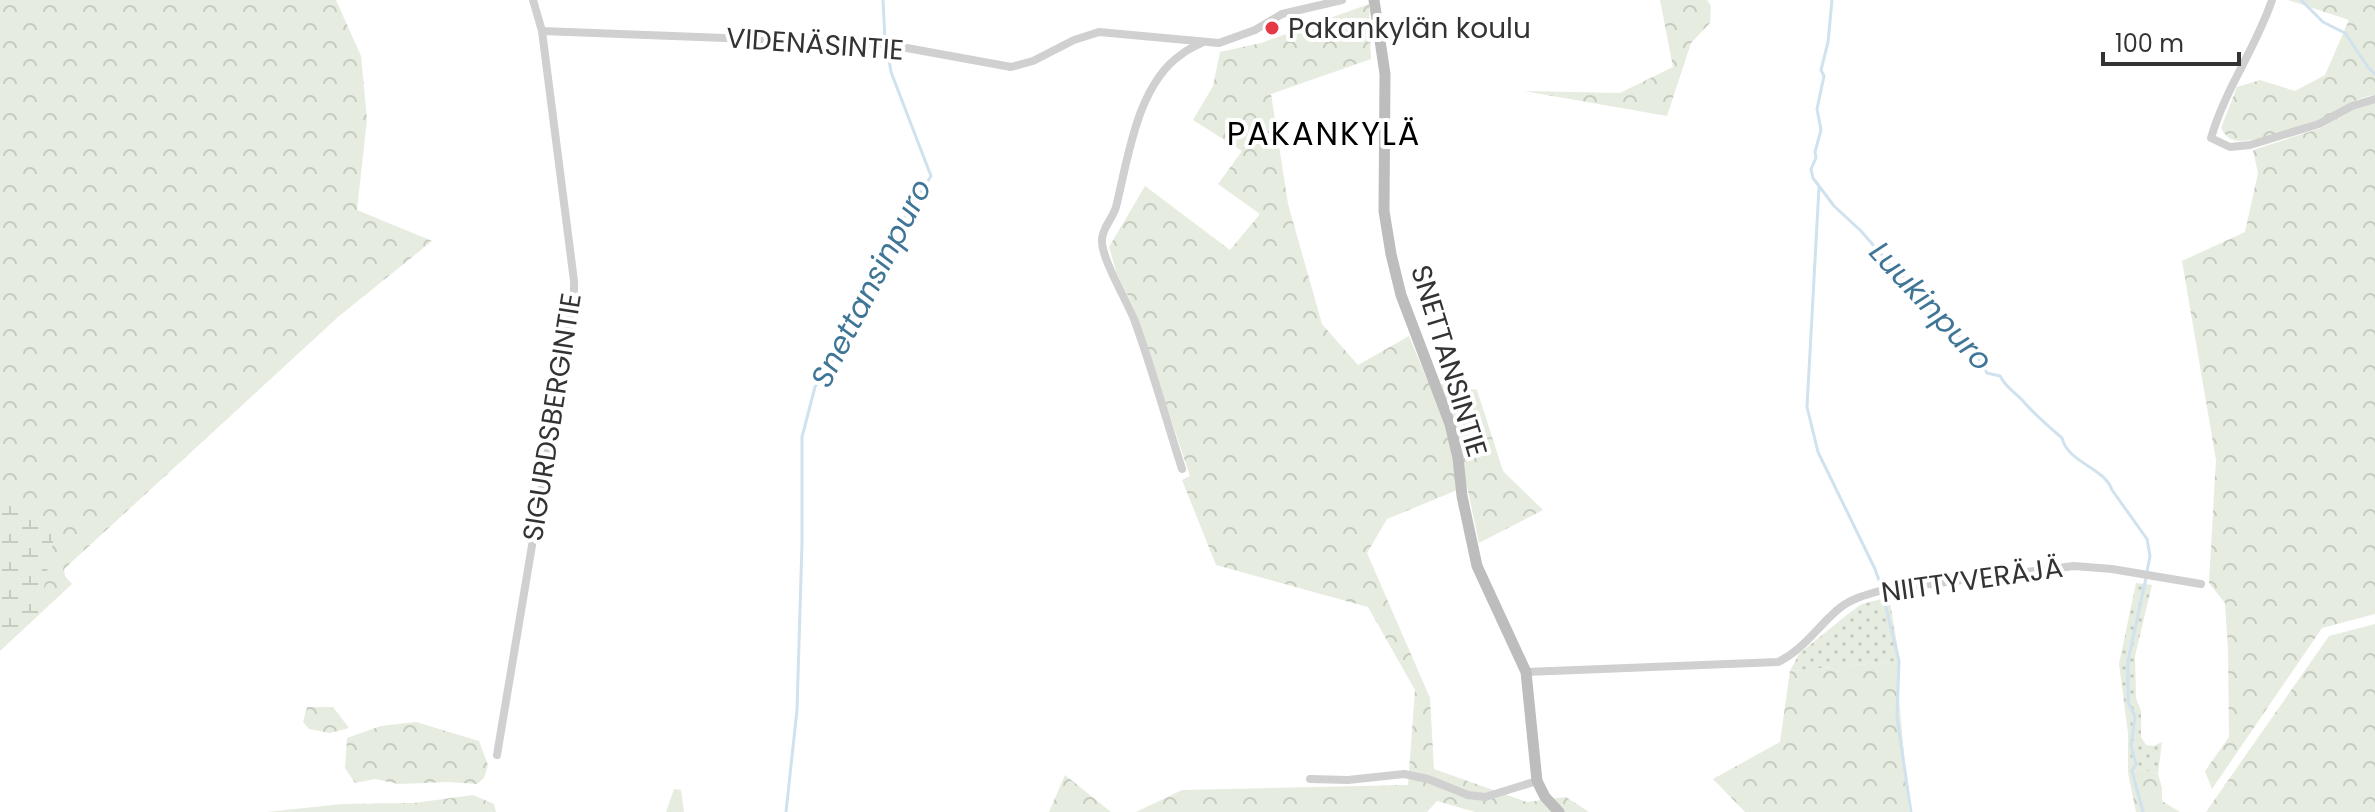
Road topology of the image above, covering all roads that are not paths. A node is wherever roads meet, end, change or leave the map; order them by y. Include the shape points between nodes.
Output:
1 (533, 0) edge
2 (1342, 0) edge
3 (1374, 0) edge
4 (2272, 0) edge
5 (542, 31) junction
6 (1204, 42) junction
7 (2375, 99) edge
8 (1182, 469) dead end
9 (2201, 584) dead end
10 (1526, 672) junction
11 (497, 755) dead end
12 (1310, 779) dead end
13 (1537, 781) junction
14 (1559, 812) edge

1 - 5 street
2 - 6 street, VIDENÄSINTIE via 1282,14 1219,43
3 - 10 street, SNETTANSINTIE via 1385,74 1384,211 1391,254 1450,424 1477,566
4 - 7 street via 2218,112 2211,138 2230,147 2250,145 2319,124
5 - 6 street, VIDENÄSINTIE via 885,44 1011,67 1099,32
5 - 11 street, SIGURDSBERGINTIE via 574,294
6 - 8 street via 1180,54 1148,97 1101,241 1134,319
9 - 10 street, NIITTYVERÄJÄ via 2074,566 1883,590 1842,606 1778,662
10 - 13 street, SNETTANSINTIE
12 - 13 street via 1404,774 1485,797
13 - 14 street, SNETTANSINTIE

